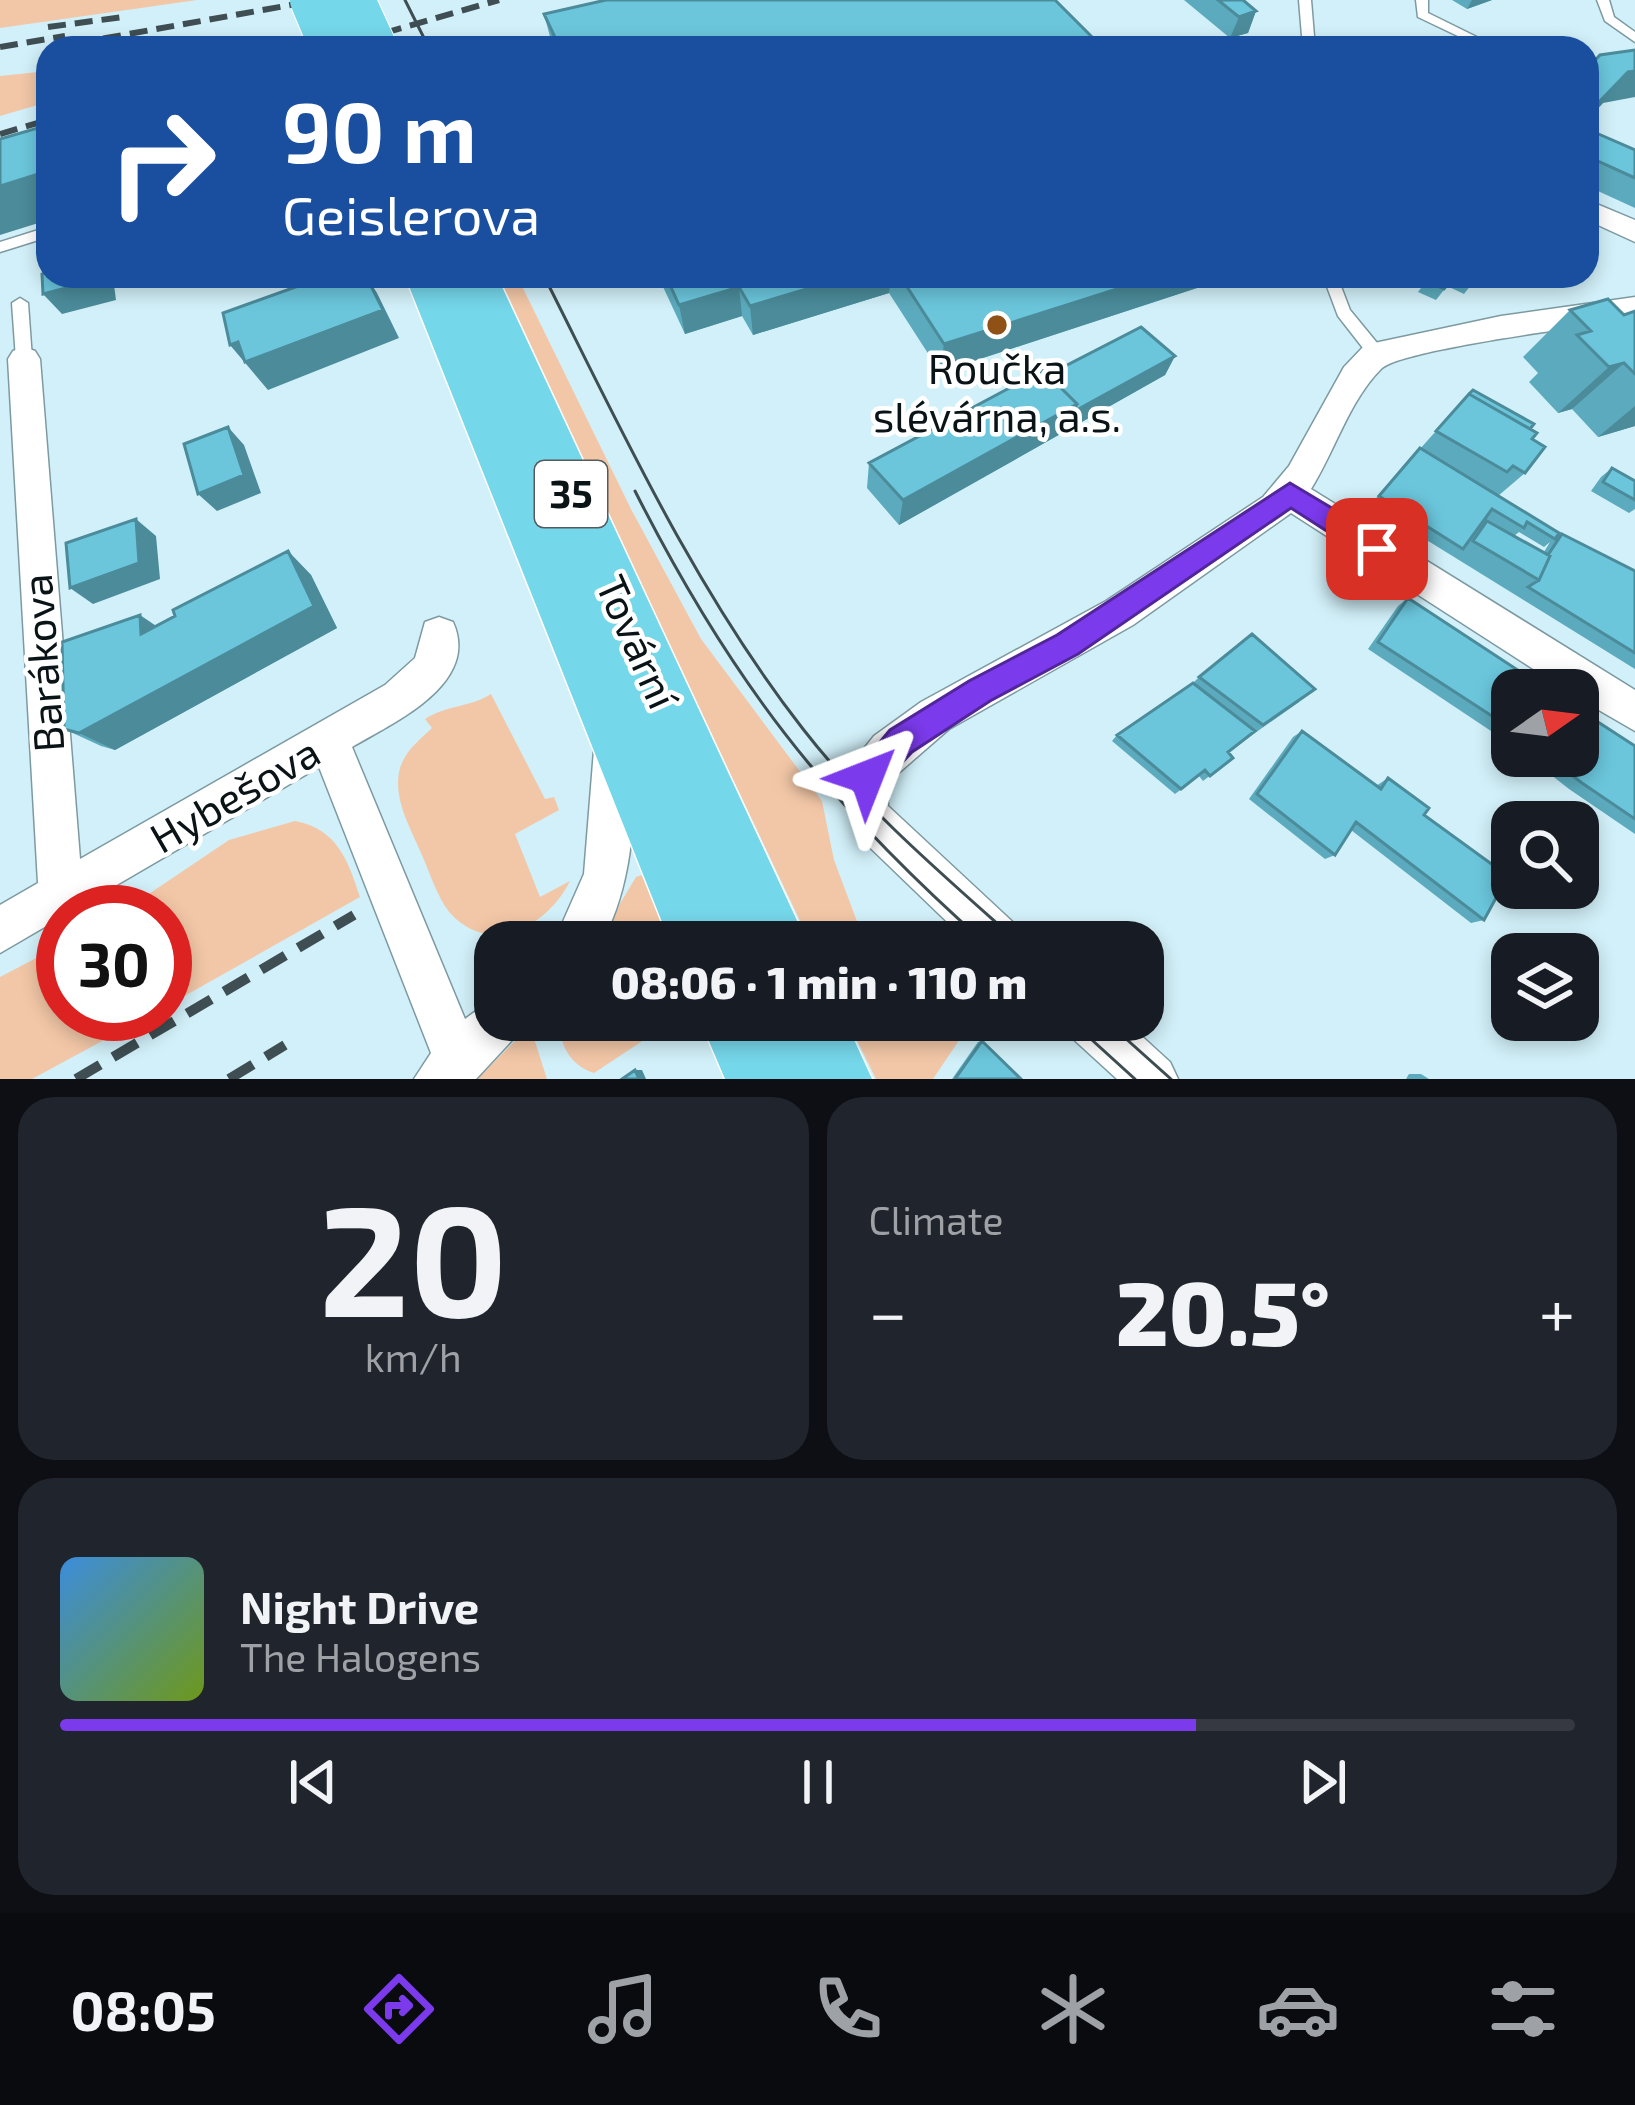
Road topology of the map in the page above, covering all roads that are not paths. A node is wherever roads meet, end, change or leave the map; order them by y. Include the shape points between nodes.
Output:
1 (311, 0) edge
2 (354, 0) edge
3 (1305, 0) edge
4 (1422, 0) edge
5 (1604, 0) edge
6 (326, 36) edge
7 (370, 36) edge
8 (1308, 36) edge
9 (1467, 36) edge
10 (1635, 38) edge
11 (1635, 49) edge
12 (1619, 54) edge
13 (1599, 215) edge
14 (1635, 232) edge
15 (36, 236) edge
16 (0, 247) edge
17 (433, 288) edge
18 (479, 288) edge
19 (1334, 288) edge
20 (20, 304) dead end
21 (1635, 308) edge
22 (1376, 353) junction
23 (24, 359) joint
24 (1290, 494) junction
25 (439, 634) dead end
26 (1635, 712) edge
27 (616, 723) junction
28 (329, 741) junction
29 (60, 885) edge
30 (78, 885) edge
31 (36, 909) edge
32 (590, 921) edge
33 (697, 921) edge
34 (762, 921) edge
35 (978, 921) edge
36 (0, 930) edge
37 (478, 1041) edge
38 (747, 1041) edge
39 (816, 1041) edge
40 (1111, 1041) edge
41 (449, 1071) edge
42 (764, 1079) edge
43 (833, 1079) edge
44 (1154, 1079) edge

1 - 6 main road, bridge
2 - 7 main road, bridge
3 - 8 lane
4 - 9 lane via 1422,15
5 - 10 lane via 1610,19
11 - 12 lane
13 - 14 street
15 - 16 lane
17 - 27 main road, Tovární / 35
18 - 34 main road, Tovární / 35
19 - 22 lane
20 - 23 lane
21 - 22 street
22 - 24 street
23 - 29 street, Barákova
24 - 26 street
24 - 35 street via 1068,644 896,745 867,777 864,800 884,835
25 - 28 street, Hybešova via 440,651 419,684
27 - 32 street via 610,866
27 - 33 main road, Tovární / 35
28 - 30 street, Hybešova
28 - 41 street
31 - 36 street, Hybešova
37 - 41 street
38 - 42 main road
39 - 43 main road
40 - 44 street

